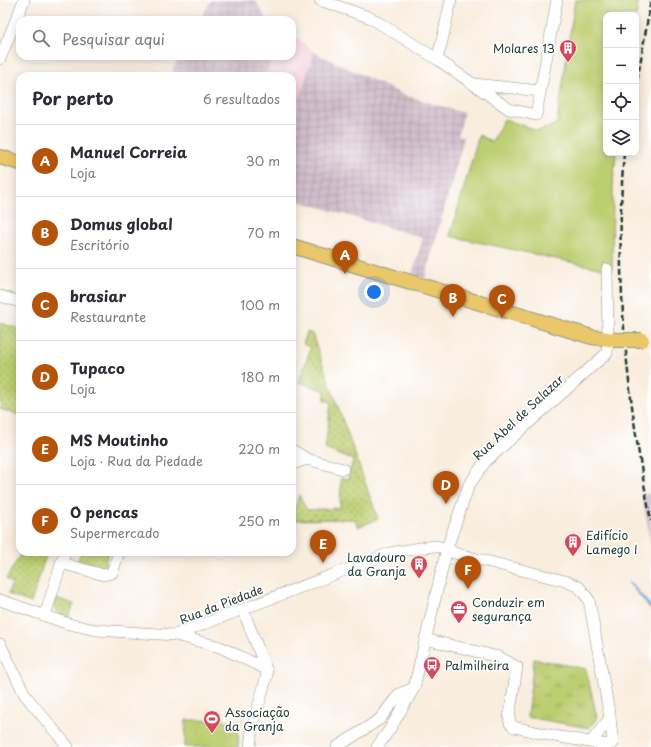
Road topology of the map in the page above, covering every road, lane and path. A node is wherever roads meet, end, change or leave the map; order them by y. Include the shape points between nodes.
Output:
1 (24, 0) edge
2 (320, 0) edge
3 (451, 0) edge
4 (557, 0) edge
5 (17, 16) edge
6 (16, 20) edge
7 (0, 59) edge
8 (437, 59) junction
9 (472, 84) junction
10 (540, 91) junction
11 (0, 157) edge
12 (16, 162) edge
13 (296, 247) edge
14 (607, 269) dead end
15 (0, 296) edge
16 (16, 301) edge
17 (648, 339) edge
18 (612, 340) junction
19 (296, 452) edge
20 (307, 459) junction
21 (296, 463) edge
22 (343, 469) dead end
23 (447, 548) junction
24 (118, 556) edge
25 (63, 557) edge
26 (0, 600) edge
27 (242, 610) junction
28 (45, 615) junction
29 (175, 635) junction
30 (425, 639) junction
31 (0, 644) edge
32 (266, 669) junction
33 (414, 688) junction
34 (610, 718) junction
35 (590, 742) junction
36 (68, 747) edge
37 (250, 747) edge
38 (337, 747) edge
39 (377, 747) edge

1 - 5 street
2 - 8 street via 370,18
3 - 8 street
4 - 10 street
6 - 7 street
8 - 9 street
9 - 10 street
9 - 10 street via 509,109 536,115
11 - 12 main road
13 - 18 main road via 585,335
14 - 18 street, Rua Abel de Salazar
15 - 16 street
17 - 18 main road, bridge
18 - 23 street, Rua Abel de Salazar via 607,353 485,462 469,485
19 - 20 street
20 - 21 street
20 - 22 street
23 - 27 street, Rua da Piedade via 433,546 390,553
23 - 30 street, Rua Abel de Salazar
23 - 34 street via 454,553 579,587 588,600
24 - 25 street via 112,573 104,576
25 - 28 street
26 - 28 street, Rua da Piedade
27 - 29 street, Rua da Piedade
27 - 32 street
28 - 29 street, Rua da Piedade via 96,630
29 - 32 street via 220,647
30 - 33 street, Rua Abel de Salazar
30 - 35 street via 499,657 516,667 509,718 514,727
31 - 36 street via 26,696
32 - 37 street via 267,675 252,729
33 - 38 street via 399,694 380,719
33 - 39 street, Rua Abel de Salazar
34 - 35 street
34 - 35 street via 613,743 608,745

